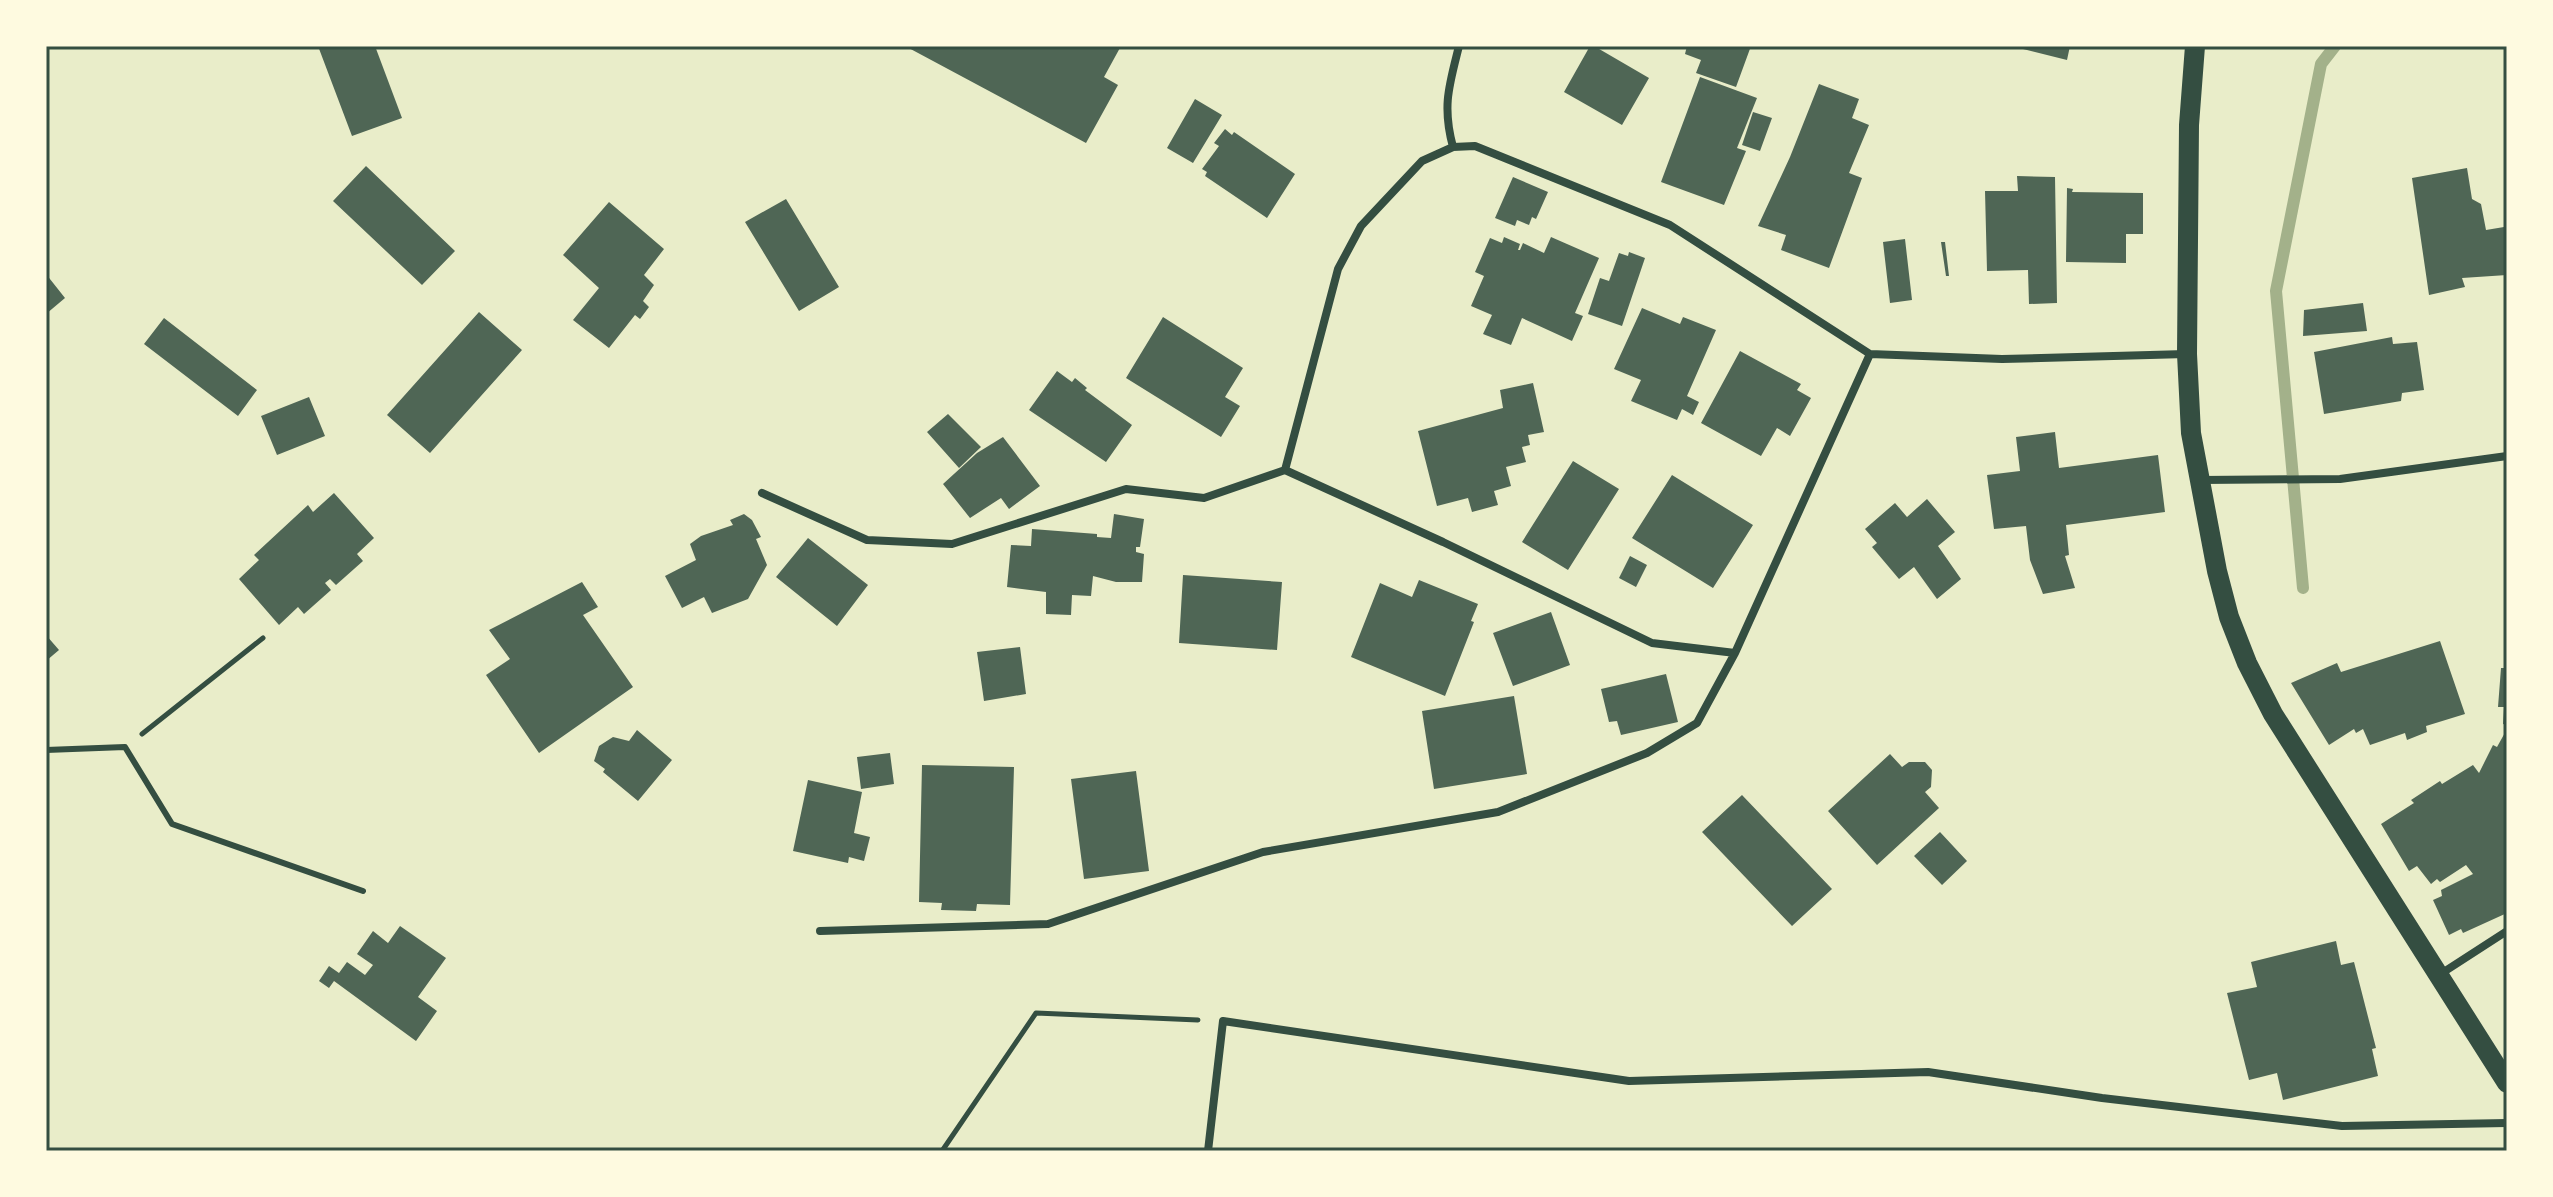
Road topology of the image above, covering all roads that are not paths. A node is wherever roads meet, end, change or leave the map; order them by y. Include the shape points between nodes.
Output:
1 (1459, 46) edge
2 (2195, 46) edge
3 (1453, 147) junction
4 (1870, 354) junction
5 (2187, 354) junction
6 (2507, 456) edge
7 (1285, 470) junction
8 (2200, 480) junction
9 (762, 493) dead end
10 (1735, 653) junction
11 (46, 750) edge
12 (363, 891) dead end
13 (820, 931) dead end
14 (2507, 931) edge
15 (2438, 975) junction
16 (2507, 1083) edge
17 (2507, 1123) edge
18 (1208, 1151) edge

1 - 3 street via 1446,100
2 - 5 main road
3 - 4 street via 1475,146 1670,225
3 - 7 street via 1422,161 1361,226 1343,258
4 - 5 street via 2002,359
4 - 10 street
5 - 8 main road via 2191,433
6 - 8 street via 2323,480
7 - 9 street via 1204,498 1126,489 952,544 867,540
7 - 10 street via 1652,643
8 - 15 main road via 2217,571 2247,663 2273,714
10 - 13 street via 1697,723 1647,753 1498,812 1263,852 1048,924
11 - 12 lane via 125,747 172,824
14 - 15 street
15 - 16 main road
17 - 18 street via 2342,1126 1928,1072 1629,1081 1223,1021

